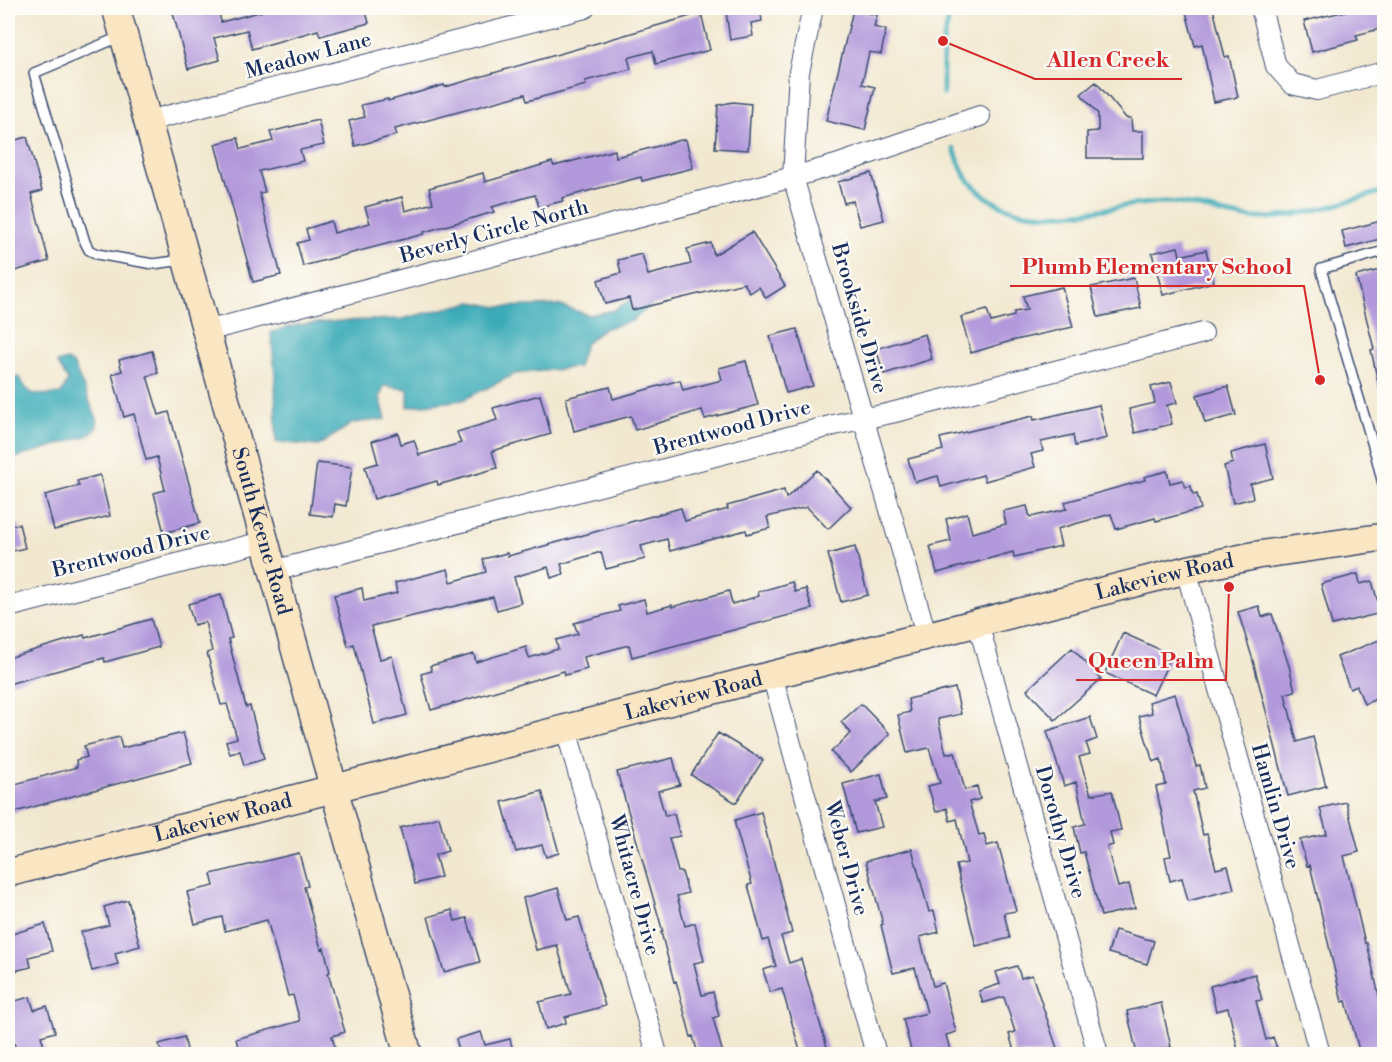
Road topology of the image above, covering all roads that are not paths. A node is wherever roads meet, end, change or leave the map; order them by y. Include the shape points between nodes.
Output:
1 (116, 8) edge
2 (585, 8) edge
3 (813, 8) edge
4 (1261, 8) edge
5 (124, 35) junction
6 (1384, 72) edge
7 (980, 116) dead end
8 (148, 122) junction
9 (793, 177) junction
10 (1384, 251) edge
11 (186, 260) junction
12 (206, 331) junction
13 (1203, 333) dead end
14 (864, 419) junction
15 (1380, 455) edge
16 (1384, 488) edge
17 (1384, 537) edge
18 (266, 541) junction
19 (1186, 570) junction
20 (273, 571) junction
21 (8, 607) edge
22 (978, 623) junction
23 (927, 637) junction
24 (772, 675) junction
25 (566, 729) junction
26 (334, 790) junction
27 (8, 873) edge
28 (408, 1054) edge
29 (657, 1054) edge
30 (876, 1054) edge
31 (1098, 1054) edge
32 (1320, 1054) edge

1 - 5 street, South Keene Road
2 - 8 street, Meadow Lane
3 - 9 street, Brookside Drive via 799,72
4 - 6 street via 1276,66 1292,84 1317,90
5 - 8 street, South Keene Road
5 - 11 lane via 34,73 89,250 153,264
7 - 9 street, Beverly Circle North
8 - 11 street, South Keene Road
9 - 12 street, Beverly Circle North
9 - 14 street, Brookside Drive
10 - 15 lane via 1321,268
11 - 12 street, South Keene Road
12 - 18 street, South Keene Road
13 - 14 street, Brentwood Drive
14 - 20 street, Brentwood Drive
14 - 23 street, Brookside Drive
15 - 16 lane
17 - 19 street, Lakeview Road via 1257,555
18 - 20 street, South Keene Road
18 - 21 street, Brentwood Drive
19 - 22 street, Lakeview Road
19 - 32 street, Hamlin Drive
20 - 26 street, South Keene Road
22 - 23 street, Lakeview Road
22 - 31 street, Dorothy Drive
23 - 24 street, Lakeview Road
24 - 25 street, Lakeview Road
24 - 30 street, Weber Drive
25 - 26 street, Lakeview Road
25 - 29 street, Whitacre Drive
26 - 27 street, Lakeview Road
26 - 28 street, South Keene Road

